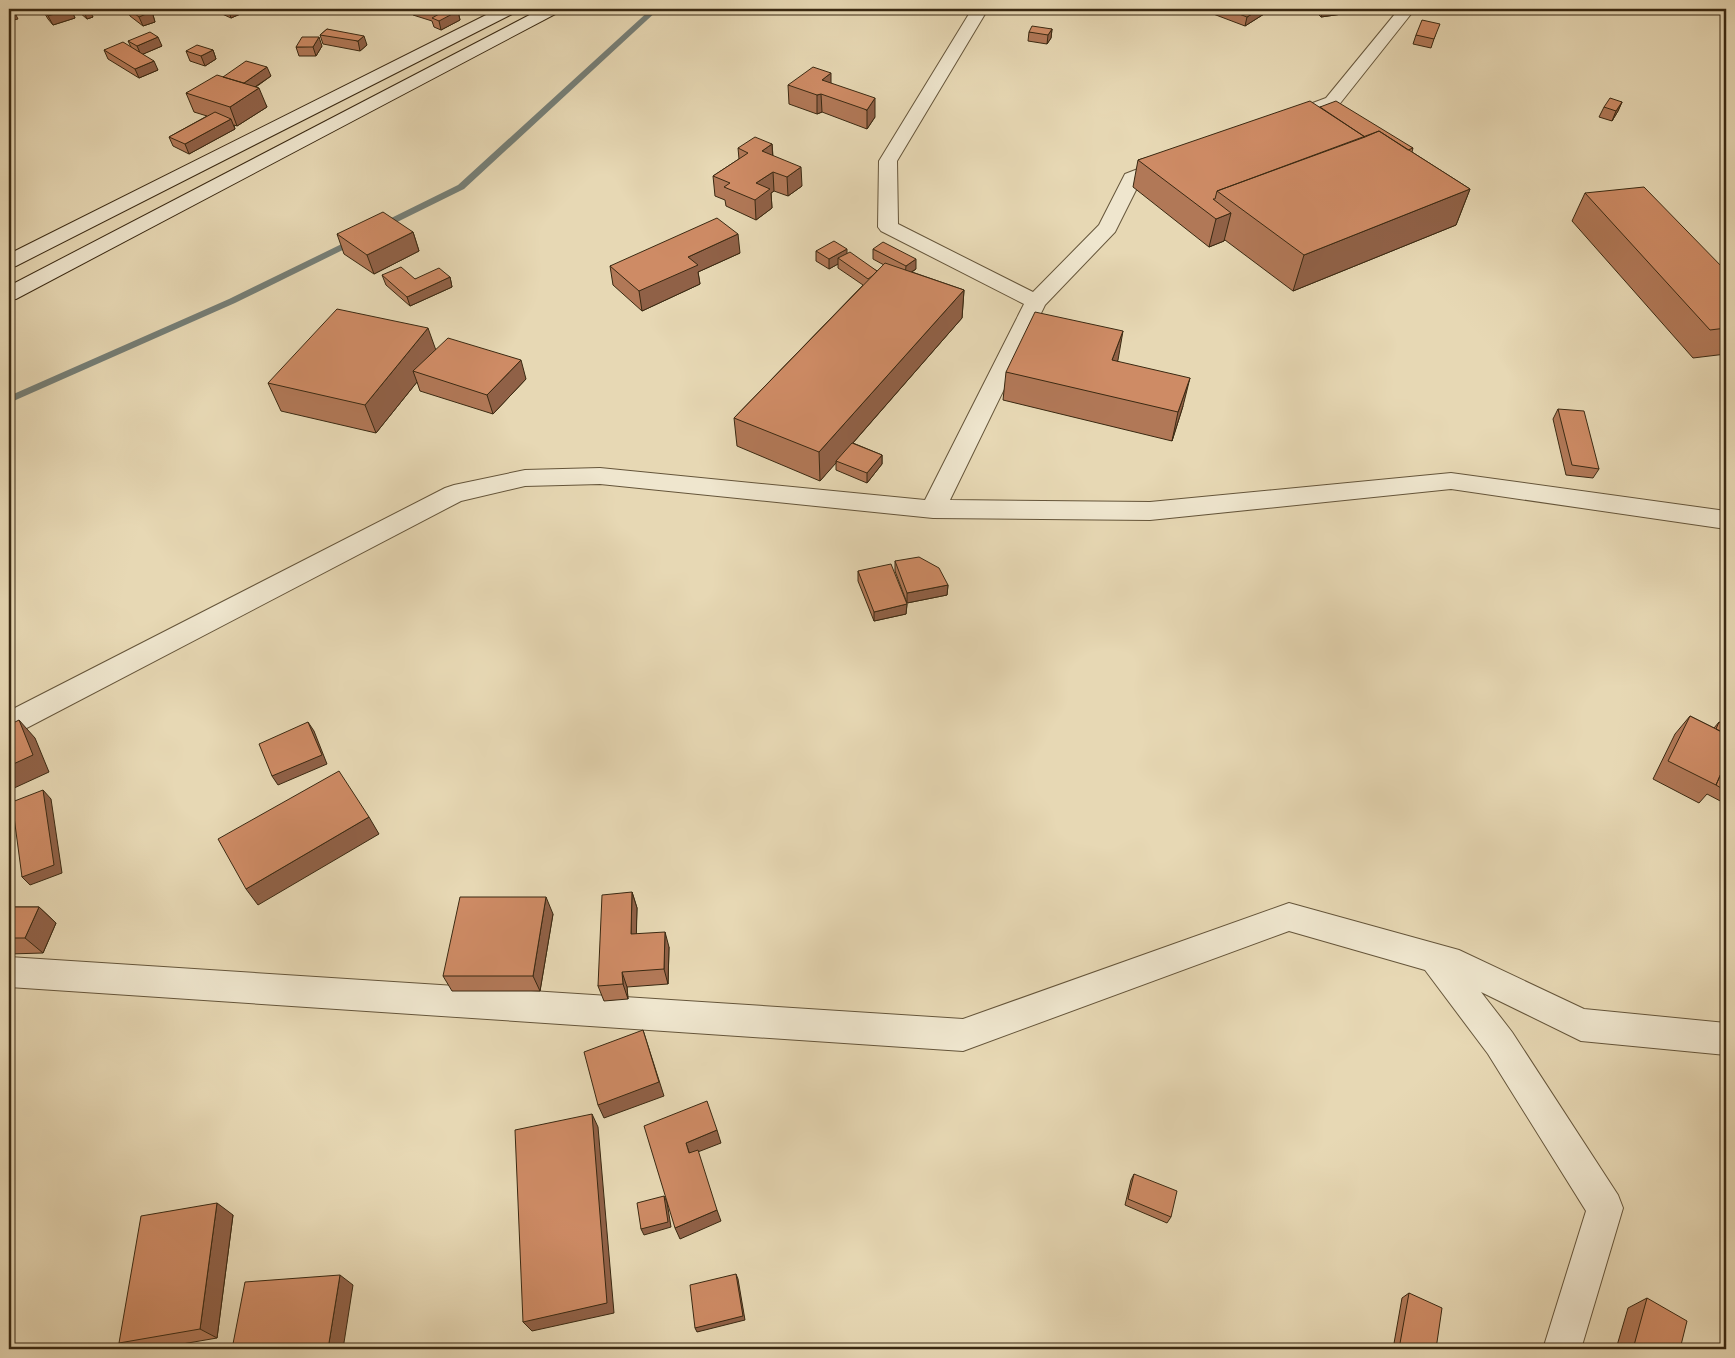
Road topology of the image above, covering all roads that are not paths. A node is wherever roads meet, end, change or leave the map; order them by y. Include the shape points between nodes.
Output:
1 (510, 9) edge
2 (553, 9) edge
3 (980, 9) edge
4 (1407, 9) edge
5 (1268, 126) edge
6 (1186, 157) edge
7 (9, 262) edge
8 (9, 294) edge
9 (1036, 302) junction
10 (933, 509) junction
11 (1726, 520) edge
12 (9, 724) edge
13 (1436, 959) junction
14 (9, 972) edge
15 (1726, 1039) edge
16 (1562, 1349) edge

1 - 7 street
2 - 8 street
3 - 9 street via 888,161 888,227
4 - 5 street via 1332,102
6 - 9 street via 1132,178 1108,228
9 - 10 street
10 - 11 street via 1150,511 1451,481
10 - 12 street via 600,476 525,478 454,494
13 - 14 street via 1289,917 963,1035
13 - 15 street via 1459,965 1581,1026
13 - 16 street via 1500,1043 1605,1208

